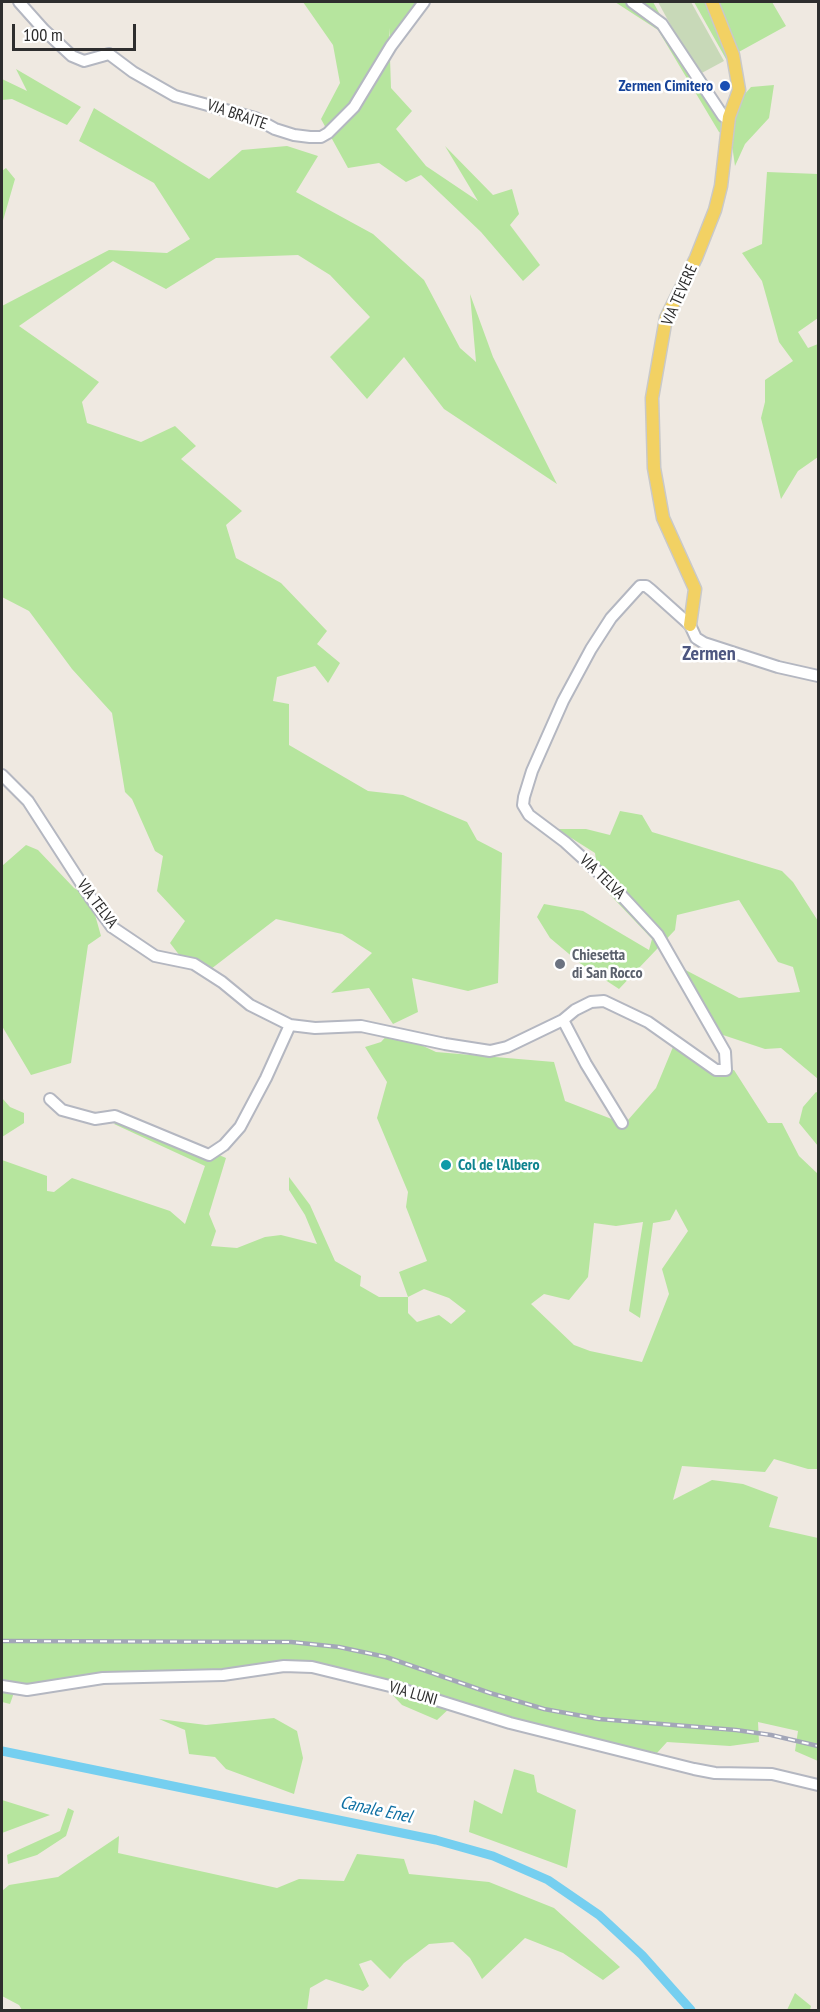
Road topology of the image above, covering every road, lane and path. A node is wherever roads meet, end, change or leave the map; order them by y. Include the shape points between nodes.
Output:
1 (19, 2) edge
2 (424, 2) edge
3 (632, 2) edge
4 (712, 2) edge
5 (729, 120) junction
6 (690, 626) junction
7 (819, 676) edge
8 (2, 775) edge
9 (562, 1020) junction
10 (290, 1025) junction
11 (50, 1099) dead end
12 (622, 1123) dead end
13 (2, 1686) edge
14 (819, 1785) edge

1 - 2 street, VIA BRAITE via 72,56 84,61 109,54 175,96 310,137 328,133 354,107 391,46
3 - 5 street via 662,24
4 - 5 main road, VIA TEVERE via 732,55 739,90
5 - 6 main road, VIA TEVERE via 722,186 696,258 666,318 652,398 654,468 663,518 695,589
6 - 7 street via 704,644
6 - 9 street, VIA TELVA via 646,586 640,586 611,618 563,701 532,771 523,805 529,816 609,882 658,935 725,1052 726,1070 716,1070 648,1022 603,1001 591,1002
8 - 10 street, VIA TELVA via 28,801 112,927 155,956 194,964 250,1005
9 - 10 street, VIA TELVA via 507,1047 489,1050 361,1026
9 - 12 street
10 - 11 street via 240,1127 224,1145 208,1155 115,1116 95,1119 62,1110
13 - 14 street, VIA LUNI via 27,1690 103,1678 223,1675 284,1666 312,1667 398,1688 510,1723 694,1769 772,1774

